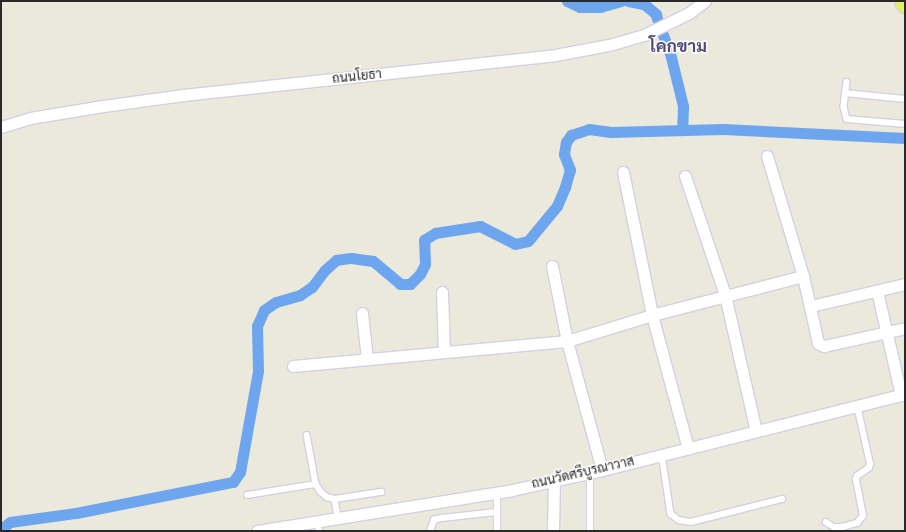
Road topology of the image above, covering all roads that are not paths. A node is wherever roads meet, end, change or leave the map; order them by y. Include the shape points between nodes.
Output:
1 (705, 1) edge
2 (903, 1) edge
3 (905, 4) edge
4 (847, 82) dead end
5 (846, 93) junction
6 (905, 99) edge
7 (905, 124) edge
8 (1, 127) edge
9 (766, 156) dead end
10 (623, 172) dead end
11 (685, 176) dead end
12 (552, 266) dead end
13 (803, 276) junction
14 (905, 284) edge
15 (877, 291) junction
16 (442, 292) dead end
17 (725, 296) junction
18 (811, 306) junction
19 (362, 313) dead end
20 (652, 315) junction
21 (905, 328) edge
22 (886, 332) junction
23 (567, 341) junction
24 (444, 352) junction
25 (367, 359) junction
26 (293, 366) dead end
27 (903, 395) edge
28 (857, 406) junction
29 (756, 431) junction
30 (307, 435) dead end
31 (688, 448) junction
32 (662, 454) junction
33 (602, 470) junction
34 (590, 473) junction
35 (554, 480) junction
36 (316, 484) junction
37 (381, 492) dead end
38 (497, 492) junction
39 (247, 495) dead end
40 (335, 499) junction
41 (782, 499) dead end
42 (496, 512) junction
43 (338, 518) junction
44 (826, 522) dead end
45 (318, 526) edge
46 (257, 531) edge
47 (430, 531) edge
48 (497, 531) edge
49 (553, 531) edge
50 (590, 531) edge

1 - 8 street, ถนนโยธา via 689,13 644,35 565,53 102,106 30,118
2 - 3 main road
4 - 5 lane
5 - 6 lane
5 - 7 lane via 844,107 847,119
9 - 13 street
10 - 20 street
11 - 17 street
12 - 23 street
13 - 17 street
13 - 18 street
14 - 15 street
15 - 18 street
15 - 22 street
16 - 24 street
17 - 20 street
17 - 29 street
18 - 22 street via 818,343 821,345
19 - 25 street
20 - 23 street
20 - 31 street
21 - 22 street
22 - 27 street
23 - 24 street
23 - 33 street
24 - 25 street
25 - 26 street
27 - 28 street, ถนนวัดศรีบูรณาวาส
28 - 29 street, ถนนวัดศรีบูรณาวาส
28 - 44 lane via 870,464 856,480 862,516 857,522 842,528
29 - 31 street, ถนนวัดศรีบูรณาวาส
30 - 36 lane
31 - 32 street, ถนนวัดศรีบูรณาวาส
32 - 33 street, ถนนวัดศรีบูรณาวาส
32 - 41 lane via 671,514 679,520 691,522
33 - 34 street, ถนนวัดศรีบูรณาวาส
34 - 35 street, ถนนวัดศรีบูรณาวาส
34 - 50 lane
35 - 38 street, ถนนวัดศรีบูรณาวาส
35 - 49 street
36 - 39 lane
36 - 40 lane via 327,497
37 - 40 lane
38 - 42 lane
38 - 43 street, ถนนวัดศรีบูรณาวาส
40 - 43 lane
42 - 47 lane via 434,520
42 - 48 lane
43 - 45 street, ถนนวัดศรีบูรณาวาส
45 - 46 street, ถนนวัดศรีบูรณาวาส

